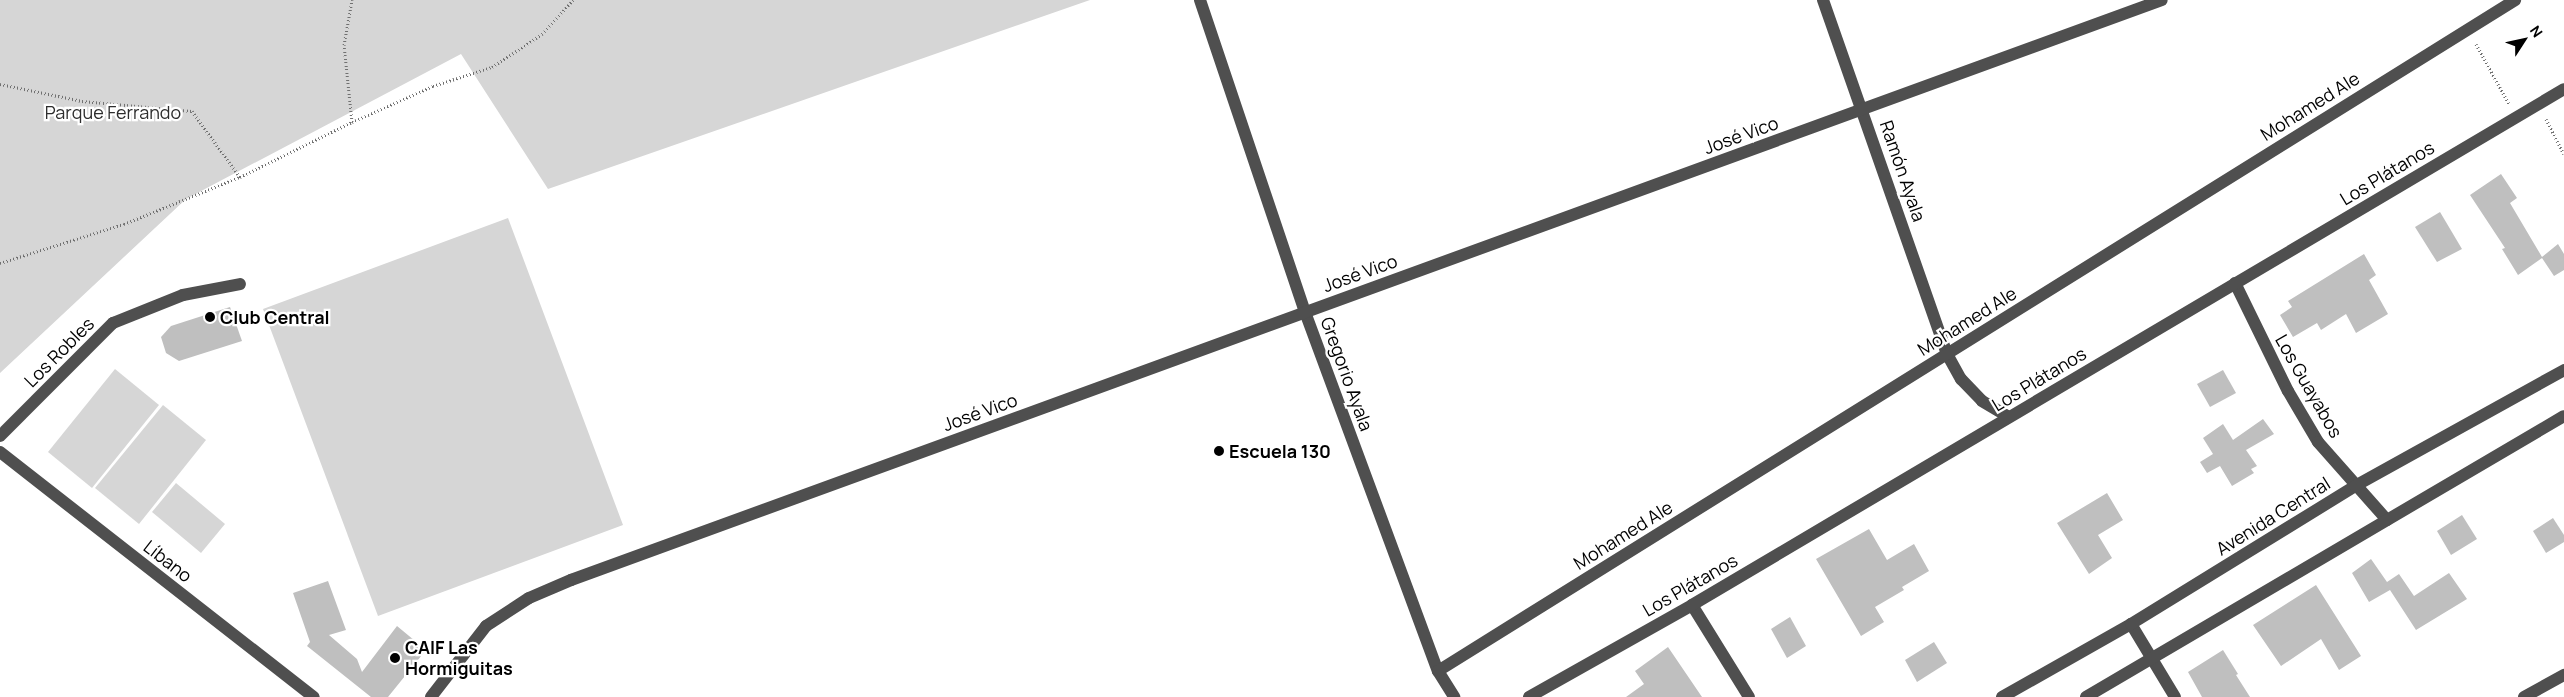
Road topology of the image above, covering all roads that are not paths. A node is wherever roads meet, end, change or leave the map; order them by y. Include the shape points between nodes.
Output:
1 (1200, 0) edge
2 (1823, 0) edge
3 (2162, 0) edge
4 (2514, 0) edge
5 (2564, 89) edge
6 (1863, 110) junction
7 (2235, 283) junction
8 (240, 284) dead end
9 (1306, 312) junction
10 (1947, 354) junction
11 (2564, 370) edge
12 (2564, 416) edge
13 (2009, 417) junction
14 (0, 436) edge
15 (0, 452) edge
16 (2355, 486) junction
17 (2387, 520) junction
18 (1692, 605) junction
19 (2131, 624) junction
20 (2151, 659) junction
21 (1438, 671) junction
22 (2564, 674) edge
23 (314, 697) edge
24 (430, 697) edge
25 (1454, 697) edge
26 (1529, 697) edge
27 (1749, 697) edge
28 (2002, 697) edge
29 (2086, 697) edge
30 (2175, 697) edge
31 (2524, 697) edge

1 - 9 street, Gregorio Ayala
2 - 6 street, Ramón Ayala
3 - 6 street, José Vico
4 - 10 street, Mohamed Ale
5 - 7 street, Los Plátanos
6 - 9 street, José Vico
6 - 10 street, Ramón Ayala
7 - 13 street, Los Plátanos
7 - 16 street, Los Guayabos via 2288,391 2318,442
8 - 14 street, Los Robles via 183,295 113,323
9 - 21 street, Gregorio Ayala
9 - 24 street, José Vico via 528,598 486,626
10 - 13 street, Ramón Ayala via 1962,379 1982,401
10 - 21 street, Mohamed Ale
11 - 16 street, Avenida Central
12 - 17 street
13 - 18 street, Los Plátanos
15 - 23 street, Líbano
16 - 17 street, Los Guayabos
16 - 19 street, Avenida Central
17 - 20 street
18 - 26 street, Los Plátanos
18 - 27 street
19 - 20 street
19 - 28 street, Avenida Central
20 - 29 street
20 - 30 street
21 - 25 street, Gregorio Ayala
22 - 31 street

